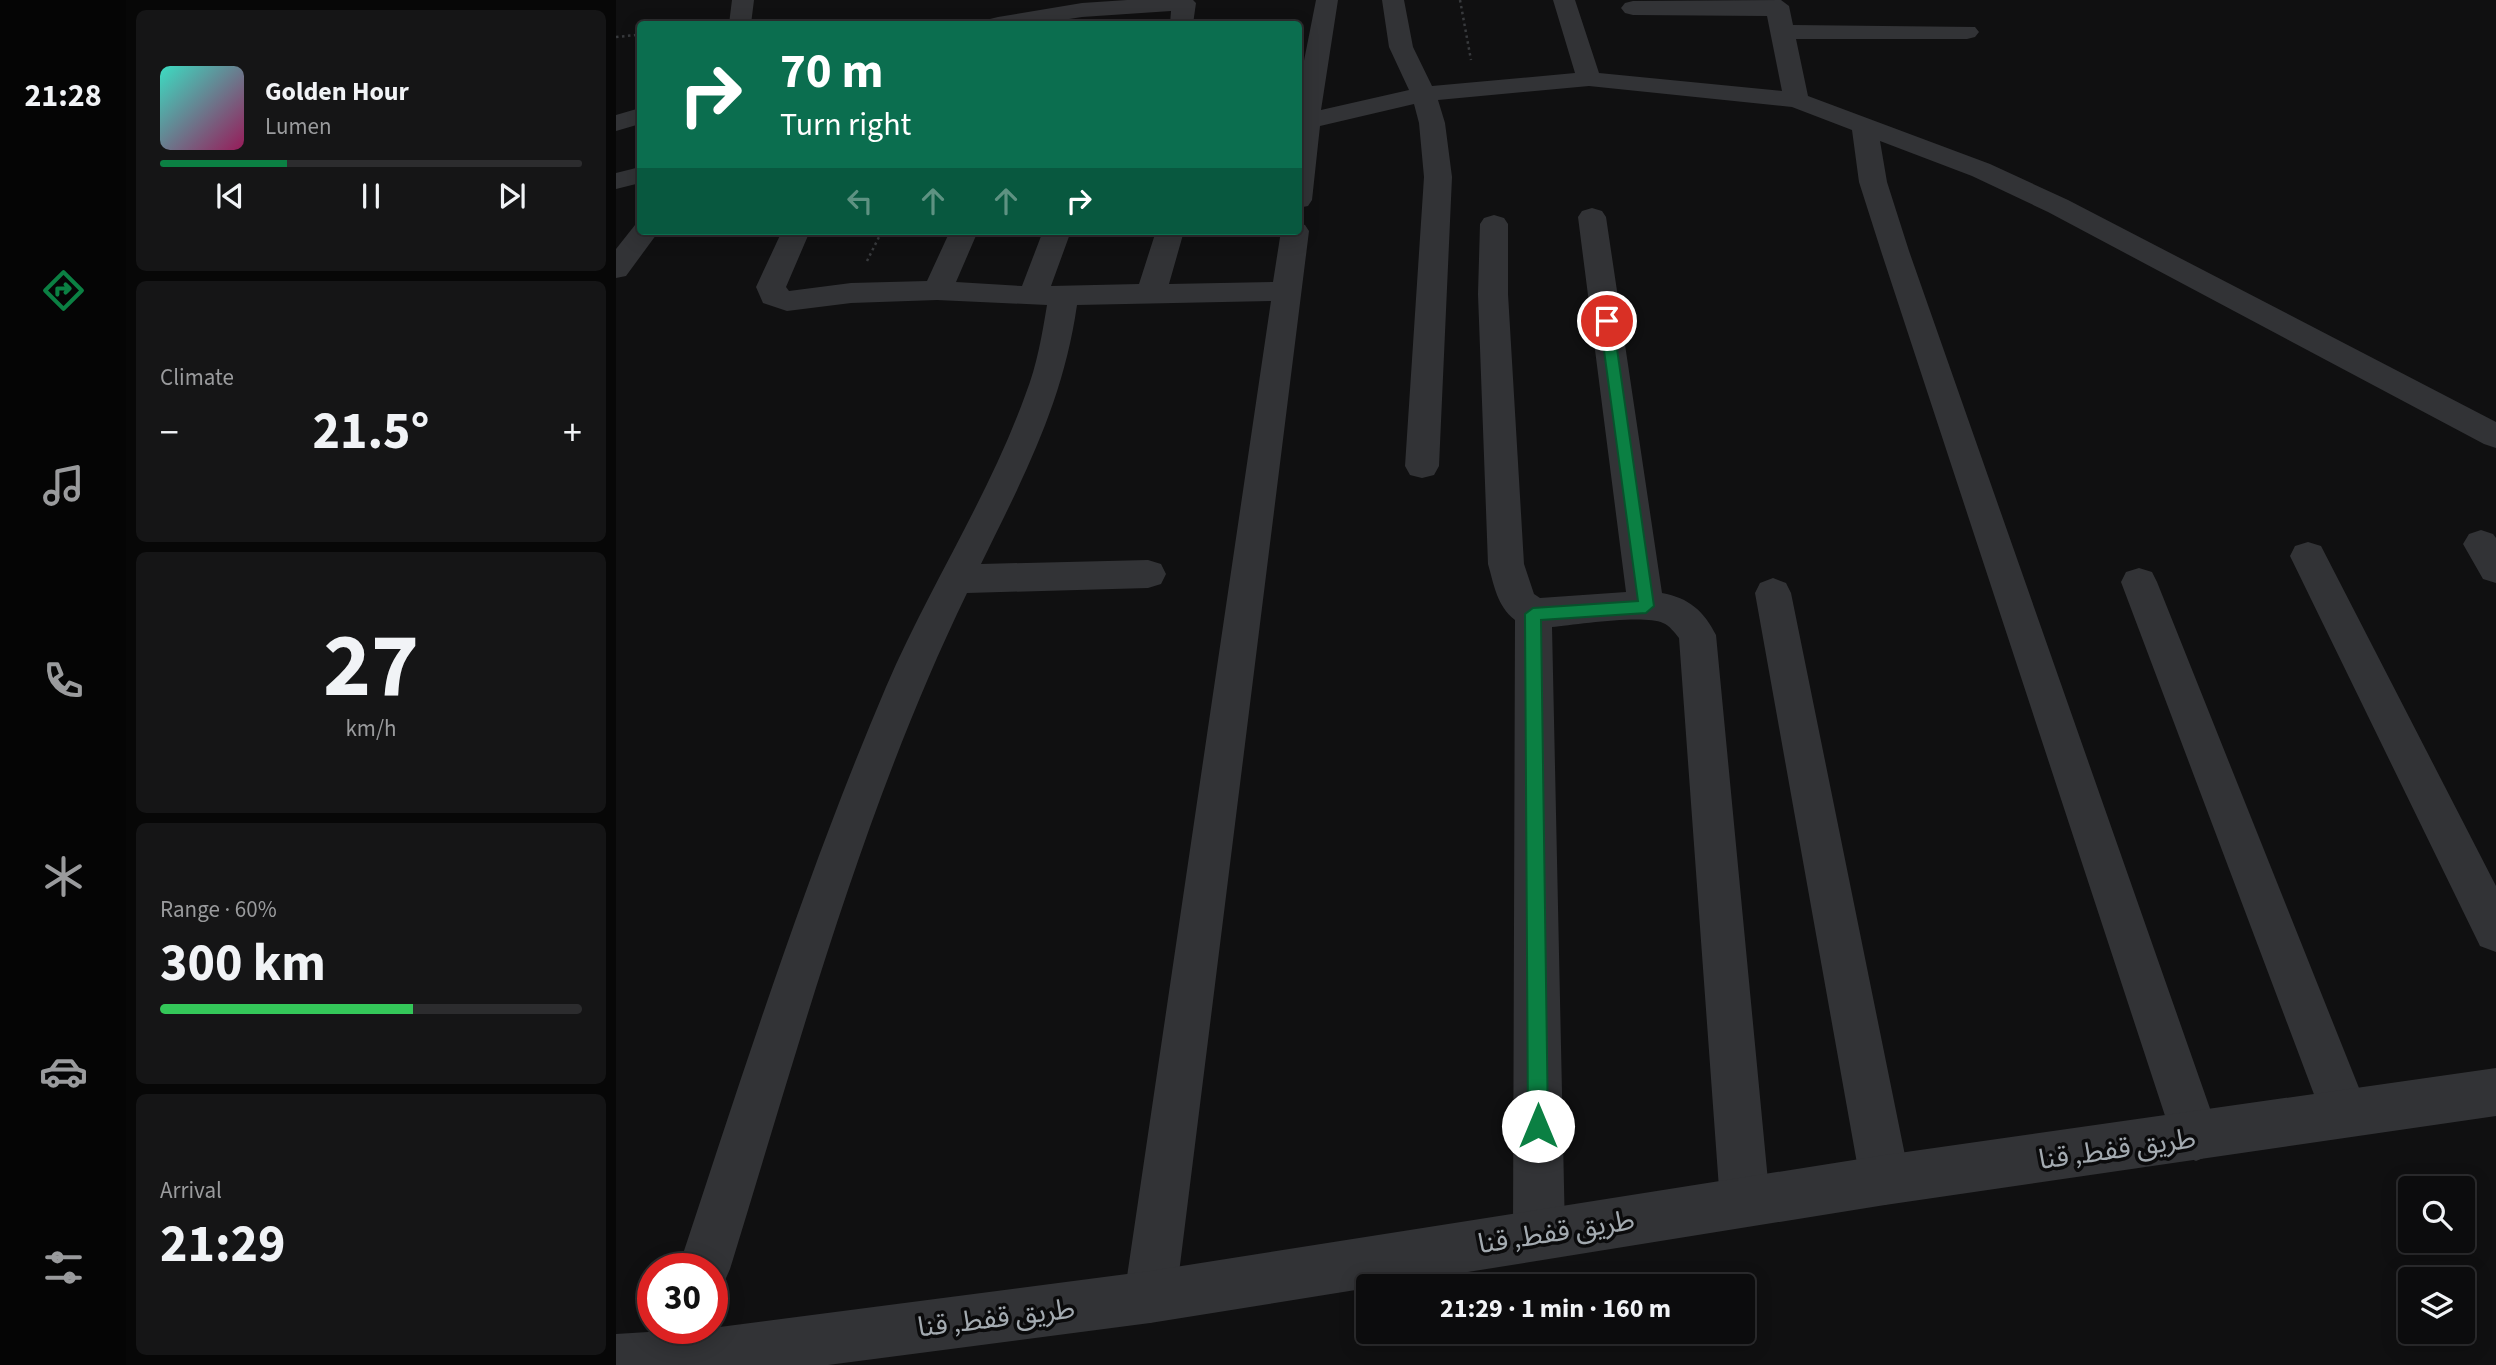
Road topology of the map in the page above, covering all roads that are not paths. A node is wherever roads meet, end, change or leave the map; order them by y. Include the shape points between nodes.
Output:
1 (743, 0) edge
2 (1327, 0) edge
3 (1393, 0) edge
4 (1564, 0) edge
5 (1084, 5) edge
6 (1633, 8) dead end
7 (1778, 13) edge
8 (740, 21) edge
9 (1012, 21) edge
10 (1181, 21) edge
11 (1967, 32) dead end
12 (1589, 79) junction
13 (1423, 94) junction
14 (1796, 100) junction
15 (637, 118) edge
16 (1303, 121) edge
17 (616, 123) edge
18 (1864, 124) junction
19 (637, 177) edge
20 (616, 181) edge
21 (1592, 217) dead end
22 (1494, 224) dead end
23 (642, 235) edge
24 (794, 235) edge
25 (962, 235) edge
26 (1056, 235) edge
27 (1169, 235) edge
28 (1294, 235) edge
29 (616, 269) edge
30 (937, 290) junction
31 (1287, 291) junction
32 (1152, 293) junction
33 (1048, 296) junction
34 (2496, 436) edge
35 (1422, 466) dead end
36 (2308, 556) dead end
37 (1149, 574) dead end
38 (954, 579) junction
39 (2139, 582) dead end
40 (1773, 593) dead end
41 (1646, 606) junction
42 (1533, 614) junction
43 (2496, 931) edge
44 (2496, 1092) edge
45 (2345, 1114) junction
46 (2196, 1137) junction
47 (1885, 1180) junction
48 (1745, 1202) junction
49 (1539, 1233) junction
50 (709, 1253) edge
51 (1150, 1297) junction
52 (728, 1338) edge
53 (676, 1344) edge
54 (616, 1361) edge

1 - 8 street
2 - 16 street
3 - 13 street via 1401,47
4 - 12 street
5 - 9 street
5 - 10 street via 1184,4
6 - 7 street
7 - 11 street
7 - 14 street
12 - 13 street
12 - 14 street
13 - 16 street
13 - 35 street via 1432,123 1438,177
14 - 18 street
15 - 17 street
18 - 34 street via 2058,206
18 - 46 street via 1873,181 1895,251
19 - 20 street
21 - 41 street
22 - 42 street via 1506,564 1518,602
23 - 29 street
24 - 30 street via 771,286 779,299
25 - 30 street
26 - 33 street
27 - 32 street
28 - 31 street
30 - 33 street
31 - 32 street
31 - 51 street
32 - 33 street
33 - 38 street via 1056,342 1042,393 994,504
36 - 43 street
37 - 38 street
38 - 50 street via 906,685 826,893
39 - 45 street
40 - 47 street
41 - 42 street
41 - 48 street via 1670,609 1697,635
42 - 49 street
44 - 45 street, طريق قفط, قنا
45 - 46 street, طريق قفط, قنا
46 - 47 street, طريق قفط, قنا
47 - 48 street, طريق قفط, قنا
48 - 49 street, طريق قفط, قنا
49 - 51 street, طريق قفط, قنا
51 - 52 street, طريق قفط, قنا
53 - 54 street, طريق قفط, قنا

